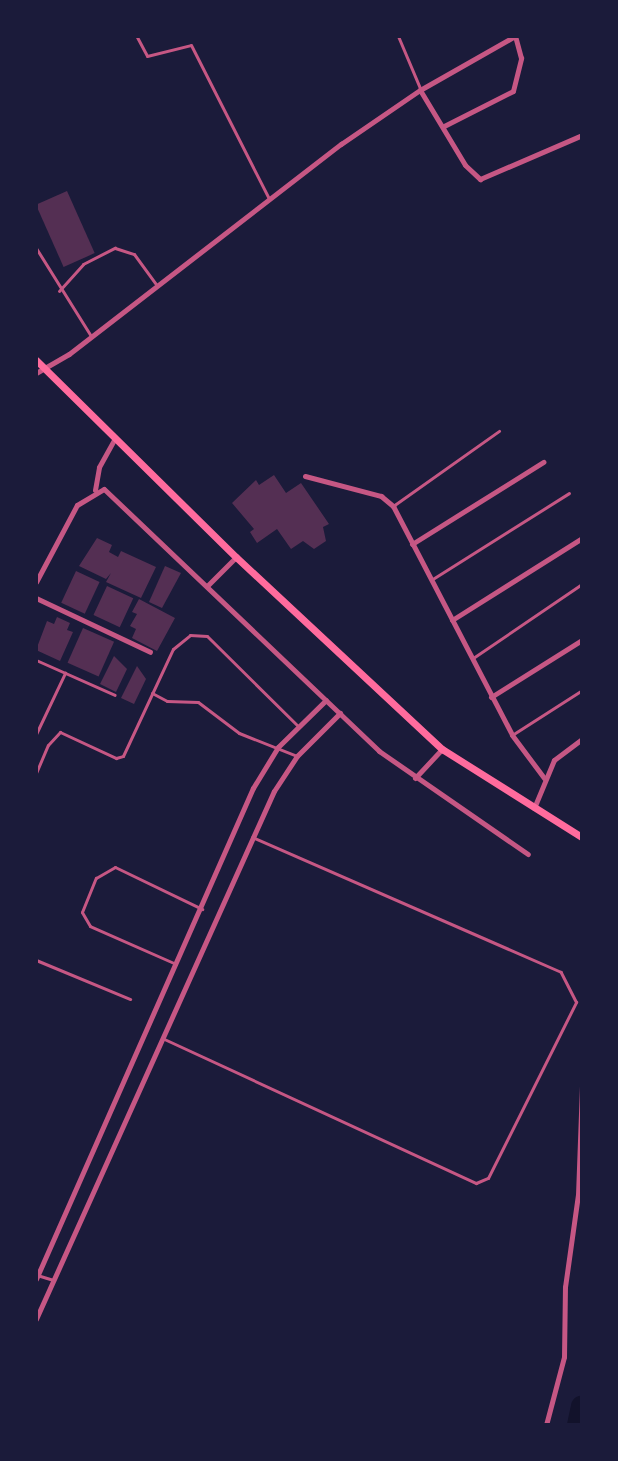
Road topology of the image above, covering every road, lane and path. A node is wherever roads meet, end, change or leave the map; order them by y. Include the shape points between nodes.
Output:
1 (398, 36) edge
2 (515, 36) edge
3 (137, 37) edge
4 (420, 90) junction
5 (444, 126) junction
6 (582, 135) edge
7 (269, 199) junction
8 (36, 248) edge
9 (156, 284) junction
10 (59, 291) junction
11 (92, 337) junction
12 (36, 360) edge
13 (47, 371) junction
14 (36, 373) edge
15 (499, 431) dead end
16 (114, 440) junction
17 (543, 462) dead end
18 (305, 476) dead end
19 (95, 490) junction
20 (569, 493) dead end
21 (393, 506) junction
22 (582, 538) edge
23 (412, 544) junction
24 (236, 557) junction
25 (431, 580) junction
26 (36, 582) edge
27 (582, 584) edge
28 (207, 586) junction
29 (36, 598) edge
30 (452, 620) junction
31 (582, 640) edge
32 (150, 652) dead end
33 (473, 658) junction
34 (36, 660) edge
35 (65, 673) junction
36 (582, 690) edge
37 (152, 693) junction
38 (115, 695) dead end
39 (491, 697) junction
40 (326, 700) junction
41 (340, 713) junction
42 (299, 727) junction
43 (36, 734) edge
44 (512, 735) junction
45 (582, 739) edge
46 (278, 747) junction
47 (442, 749) junction
48 (297, 756) junction
49 (36, 773) edge
50 (415, 778) junction
51 (544, 778) junction
52 (534, 808) junction
53 (252, 837) junction
54 (582, 837) edge
55 (528, 854) dead end
56 (202, 909) junction
57 (36, 960) edge
58 (176, 964) junction
59 (130, 999) dead end
60 (161, 1038) junction
61 (582, 1086) edge
62 (37, 1276) edge
63 (53, 1280) junction
64 (36, 1319) edge
65 (546, 1425) edge

1 - 4 lane
2 - 4 street
2 - 5 street via 521,58 513,91
3 - 7 lane via 147,56 191,45
4 - 5 street
4 - 7 street
5 - 6 street via 465,165 480,179
7 - 9 street
8 - 10 lane
9 - 10 lane via 134,254 115,248 83,264
9 - 11 street
10 - 11 lane
11 - 13 street
12 - 13 main road
13 - 14 street
13 - 16 main road
15 - 21 lane
16 - 19 street via 99,467
16 - 24 main road
17 - 23 street
18 - 21 street via 381,496
19 - 26 street via 77,505
19 - 28 street via 117,496
20 - 25 lane
21 - 23 street
22 - 30 street
23 - 25 street
24 - 28 street
24 - 47 main road
25 - 30 street
27 - 33 lane
28 - 40 street
29 - 32 street
30 - 33 street
31 - 39 street
33 - 39 street
34 - 35 lane
35 - 38 lane
35 - 43 lane
36 - 44 lane
37 - 42 lane via 173,649 199,633
37 - 46 lane via 167,701 198,702 239,733
37 - 49 lane via 123,756 116,758 60,732
39 - 44 street
40 - 41 street
40 - 42 street
41 - 48 street
41 - 50 street
42 - 46 street
44 - 51 street
45 - 51 street via 563,748
46 - 48 lane
46 - 56 street via 253,788
47 - 50 street
47 - 52 main road
48 - 53 street
50 - 55 street
51 - 52 street
52 - 54 main road
53 - 60 street
53 - 60 lane via 561,972 576,1002 488,1178 476,1183
56 - 58 street
56 - 58 lane via 115,867 96,878 82,912 90,926
57 - 59 lane
58 - 62 street
60 - 63 street
61 - 65 street via 564,1357
62 - 63 lane
63 - 64 street

